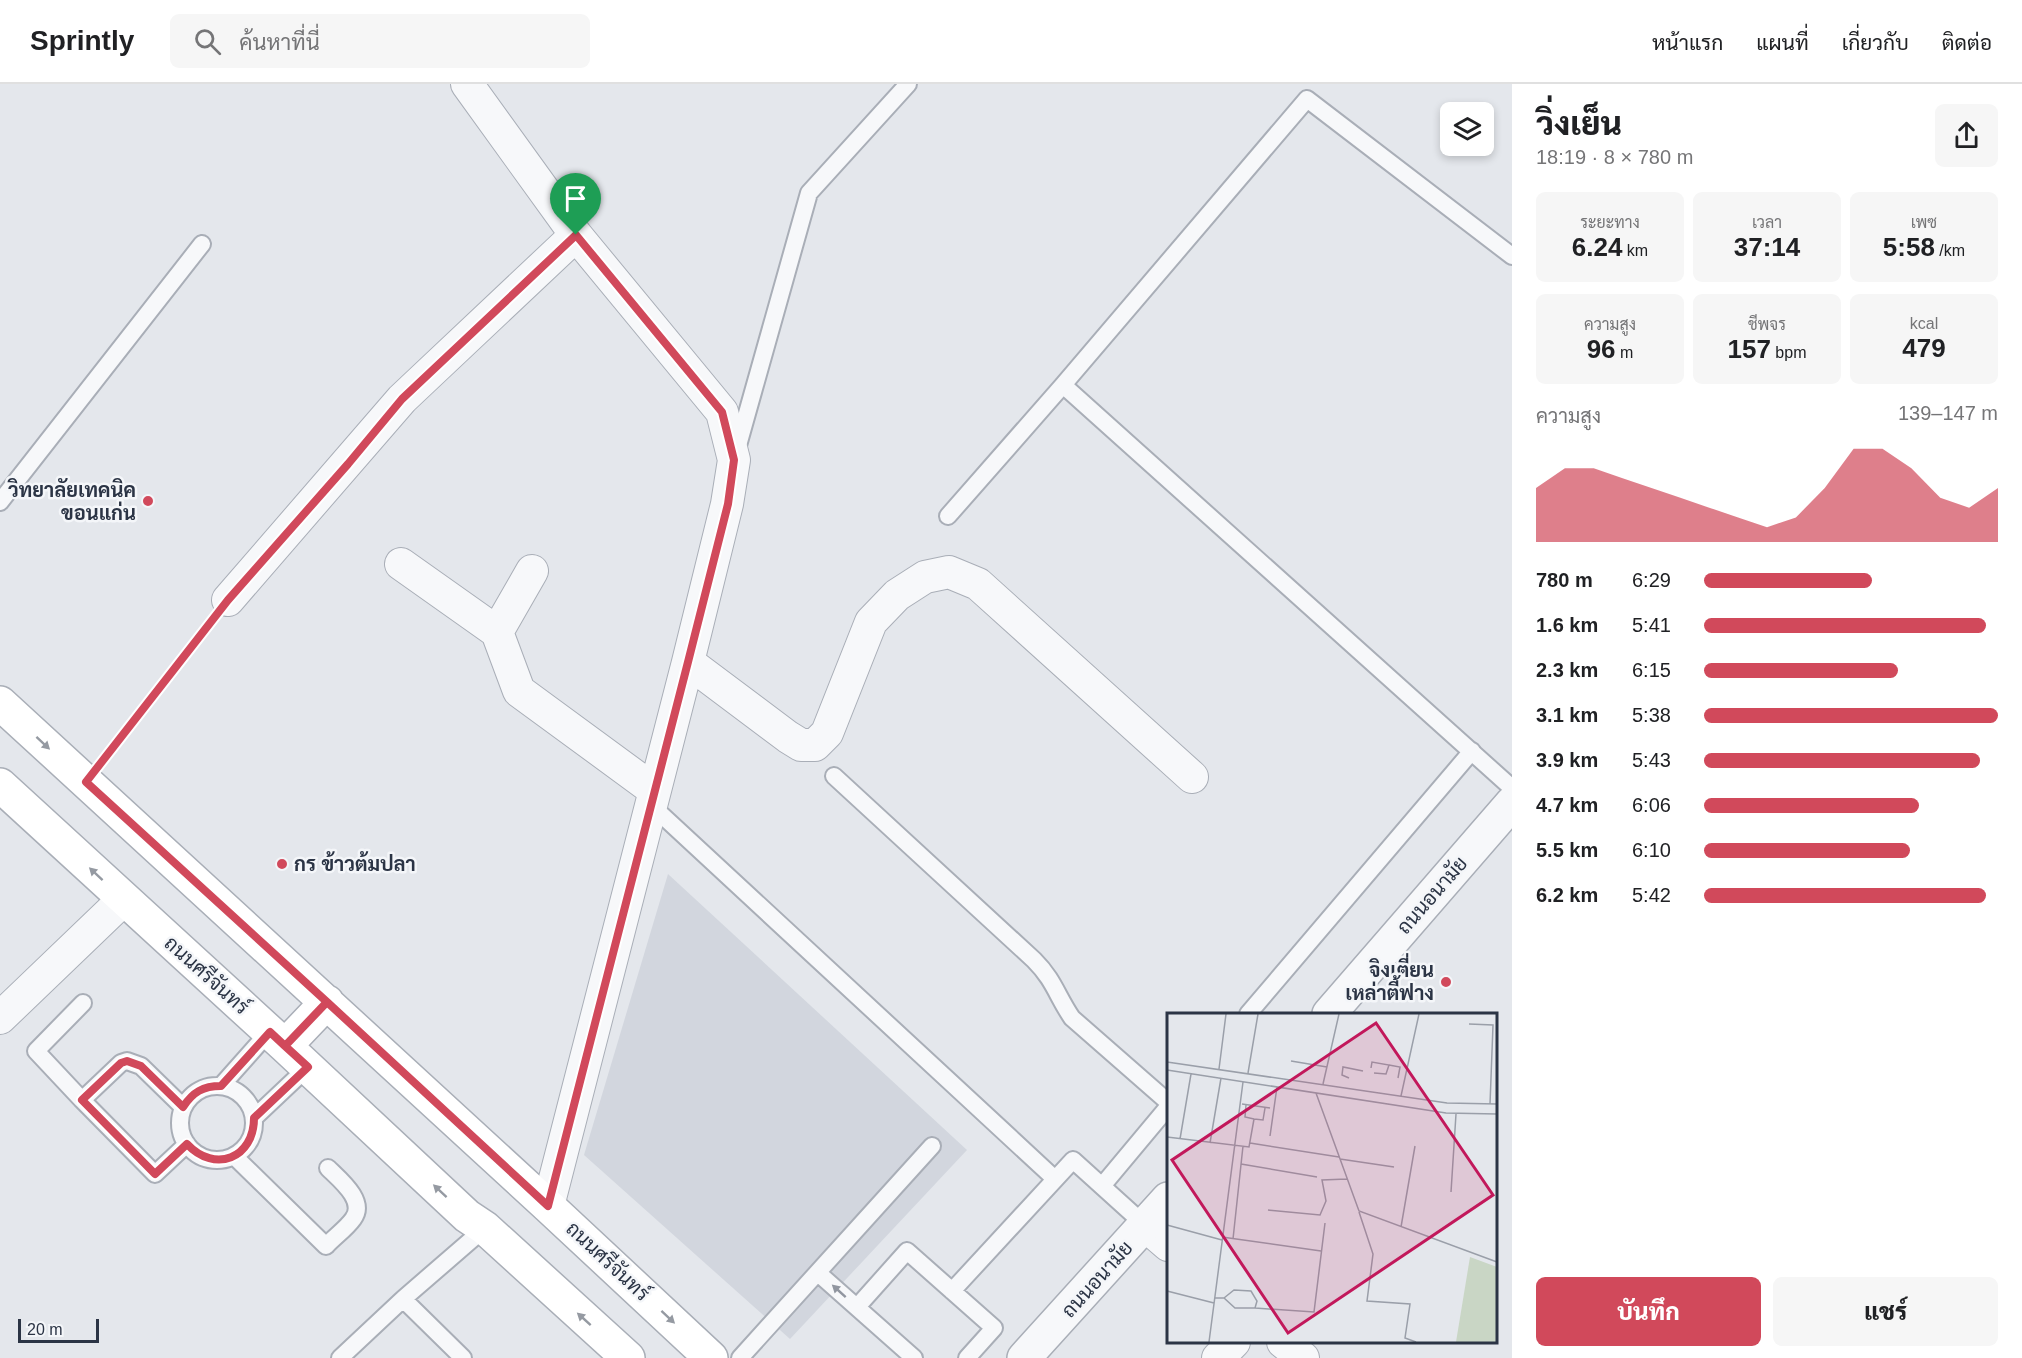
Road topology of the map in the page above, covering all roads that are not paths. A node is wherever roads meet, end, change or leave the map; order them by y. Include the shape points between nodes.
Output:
1 (467, 84) edge
2 (908, 84) edge
3 (576, 235) junction
4 (202, 244) dead end
5 (1512, 256) edge
6 (1063, 385) junction
7 (734, 460) junction
8 (0, 502) edge
9 (948, 516) dead end
10 (402, 564) dead end
11 (532, 571) dead end
12 (228, 600) road end
13 (497, 632) junction
14 (688, 662) junction
15 (0, 703) edge
16 (1472, 751) junction
17 (834, 776) dead end
18 (1192, 777) dead end
19 (0, 785) edge
20 (1512, 788) edge
21 (653, 798) junction
22 (1512, 803) edge
23 (124, 899) junction
24 (327, 1002) junction
25 (83, 1003) dead end
26 (1249, 1013) edge
27 (1330, 1013) edge
28 (0, 1018) edge
29 (288, 1048) junction
30 (221, 1086) junction
31 (82, 1100) junction
32 (1167, 1101) edge
33 (183, 1107) junction
34 (1167, 1108) edge
35 (254, 1118) junction
36 (187, 1144) junction
37 (932, 1146) dead end
38 (234, 1156) junction
39 (328, 1168) dead end
40 (1055, 1179) junction
41 (1102, 1186) junction
42 (1167, 1202) edge
43 (548, 1206) junction
44 (485, 1228) junction
45 (1157, 1235) edge
46 (818, 1273) junction
47 (952, 1291) junction
48 (403, 1299) junction
49 (857, 1307) junction
50 (1232, 1343) edge
51 (1285, 1343) edge
52 (340, 1358) edge
53 (463, 1358) edge
54 (628, 1358) edge
55 (711, 1358) edge
56 (740, 1358) edge
57 (914, 1358) edge
58 (967, 1358) edge
59 (1024, 1358) edge
60 (1218, 1358) edge
61 (1303, 1358) edge

1 - 3 street
2 - 7 lane via 809,193
3 - 7 street via 722,412
3 - 12 street via 402,399
4 - 8 lane
5 - 6 lane via 1307,99
6 - 9 lane
6 - 16 lane
7 - 14 street via 728,504
10 - 13 street
11 - 13 street
13 - 21 street via 519,691
14 - 18 street via 801,745 815,745 827,733 871,622 897,595 925,577 949,572 978,584
14 - 21 street
15 -> 24 main road, ถนนศรีจันทร์
16 - 20 lane
16 - 26 lane
17 - 32 lane via 1034,960 1054,984 1072,1018
23 -> 19 main road, ถนนศรีจันทร์
21 - 40 lane
21 - 43 street
22 - 27 street, ถนนอนามัย
23 - 28 street
23 - 29 main road, ถนนศรีจันทร์
24 - 29 main road
24 - 43 main road, ถนนศรีจันทร์
25 - 31 lane via 36,1051
29 - 30 lane
29 - 35 lane
44 -> 29 main road, ถนนศรีจันทร์ via 467,1216
30 - 33 lane via 199,1090
30 - 35 lane via 233,1088 243,1096
31 - 33 lane via 127,1061 141,1066
31 - 36 lane via 155,1174
33 - 36 lane via 180,1126
34 - 41 lane
35 - 38 lane via 250,1140
36 - 38 lane via 194,1152 213,1160
37 - 46 lane
38 - 39 lane via 326,1246 355,1218 357,1209 350,1191
40 - 41 lane via 1073,1160
40 - 47 lane
41 - 45 lane
42 - 45 street, ถนนอนามัย
43 -> 55 main road, ถนนศรีจันทร์
44 - 48 lane
54 -> 44 main road, ถนนศรีจันทร์
45 - 59 street, ถนนอนามัย
49 -> 46 lane
46 - 56 lane
47 - 49 lane via 907,1251
47 - 58 lane via 994,1328
48 - 52 lane
48 - 53 lane
49 - 57 lane
50 - 60 street
51 - 61 street

